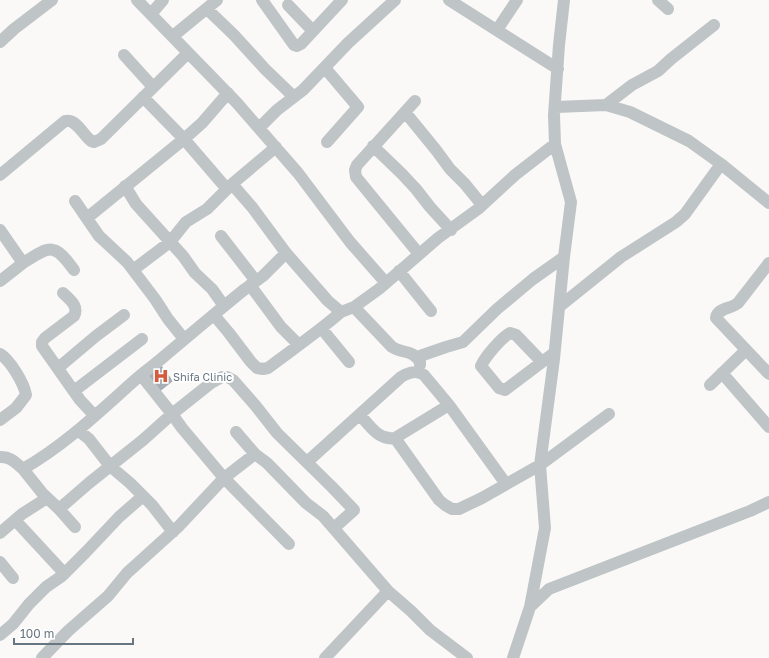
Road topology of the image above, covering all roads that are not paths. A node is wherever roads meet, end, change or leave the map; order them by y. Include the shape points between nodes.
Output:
1 (52, 0) edge
2 (137, 0) edge
3 (163, 0) edge
4 (217, 0) edge
5 (262, 0) edge
6 (342, 0) edge
7 (395, 0) edge
8 (449, 0) edge
9 (517, 0) edge
10 (564, 0) edge
11 (658, 0) edge
12 (291, 3) edge
13 (465, 4) edge
14 (207, 9) junction
15 (668, 9) dead end
16 (151, 14) junction
17 (275, 17) junction
18 (714, 25) dead end
19 (497, 30) junction
20 (312, 31) junction
21 (173, 36) junction
22 (0, 42) edge
23 (188, 53) junction
24 (124, 55) dead end
25 (325, 68) junction
26 (558, 69) junction
27 (153, 87) junction
28 (228, 93) junction
29 (143, 97) junction
30 (294, 97) junction
31 (415, 101) dead end
32 (606, 105) junction
33 (556, 108) junction
34 (405, 112) junction
35 (259, 128) junction
36 (184, 139) junction
37 (327, 142) dead end
38 (555, 144) junction
39 (373, 146) junction
40 (276, 147) junction
41 (721, 164) junction
42 (0, 175) edge
43 (125, 186) junction
44 (229, 186) junction
45 (75, 201) dead end
46 (769, 203) edge
47 (482, 206) junction
48 (88, 218) junction
49 (0, 230) edge
50 (451, 230) junction
51 (221, 236) dead end
52 (170, 242) junction
53 (286, 253) junction
54 (419, 254) junction
55 (564, 257) junction
56 (23, 262) junction
57 (769, 263) edge
58 (74, 270) dead end
59 (133, 270) junction
60 (399, 271) junction
61 (0, 281) edge
62 (253, 283) junction
63 (386, 283) junction
64 (63, 293) dead end
65 (224, 306) junction
66 (560, 306) junction
67 (354, 307) junction
68 (431, 311) dead end
69 (341, 312) junction
70 (124, 315) dead end
71 (214, 315) junction
72 (322, 329) junction
73 (142, 339) dead end
74 (184, 339) junction
75 (300, 345) junction
76 (746, 350) junction
77 (554, 353) junction
78 (0, 354) edge
79 (417, 357) junction
80 (349, 362) dead end
81 (542, 362) junction
82 (58, 368) junction
83 (419, 372) junction
84 (722, 373) junction
85 (769, 374) edge
86 (141, 375) junction
87 (710, 385) dead end
88 (74, 391) junction
89 (449, 405) junction
90 (172, 414) junction
91 (609, 414) dead end
92 (94, 415) junction
93 (360, 415) junction
94 (0, 420) edge
95 (769, 427) edge
96 (79, 431) junction
97 (236, 432) dead end
98 (395, 438) junction
99 (255, 454) junction
100 (0, 458) edge
101 (307, 462) junction
102 (540, 465) junction
103 (110, 466) junction
104 (23, 469) junction
105 (224, 478) junction
106 (506, 484) junction
107 (143, 496) junction
108 (47, 498) junction
109 (769, 502) edge
110 (59, 509) junction
111 (15, 520) junction
112 (75, 527) dead end
113 (334, 528) junction
114 (0, 532) edge
115 (173, 532) junction
116 (289, 544) dead end
117 (0, 562) edge
118 (64, 573) junction
119 (13, 578) dead end
120 (388, 591) junction
121 (530, 607) junction
122 (0, 635) edge
123 (42, 658) edge
124 (325, 658) edge
125 (467, 658) edge
126 (513, 658) edge

1 - 22 street via 14,28
2 - 16 street
3 - 16 street
4 - 14 street
5 - 17 street
6 - 20 street
7 - 25 street
8 - 13 street
9 - 19 street
10 - 26 street
11 - 15 street
12 - 17 street
12 - 20 street
13 - 19 street
14 - 21 street
14 - 30 street
16 - 21 street
17 - 20 street via 294,45 297,46
18 - 32 street via 658,71 632,85
19 - 26 street
21 - 23 street
23 - 27 street
23 - 28 street
24 - 27 street
25 - 30 street
25 - 37 street via 358,107
26 - 33 street
27 - 29 street
28 - 35 street
28 - 36 street
29 - 36 street
29 - 42 street via 101,139 91,141 74,122 65,121
30 - 35 street
31 - 34 street
32 - 33 street
32 - 41 street via 630,112 689,141
33 - 38 street
34 - 39 street
34 - 47 street
35 - 40 street
36 - 43 street
36 - 44 street
38 - 47 street via 515,175
38 - 55 street via 571,202
39 - 50 street via 416,189
39 - 54 street via 357,165 356,177
40 - 44 street
40 - 63 street via 350,242
41 - 46 street
41 - 66 street via 685,214 621,257
43 - 48 street
43 - 52 street via 136,204
44 - 52 street via 207,209 186,222
44 - 53 street via 252,206
45 - 48 street
47 - 50 street
48 - 59 street via 99,236
49 - 56 street
50 - 54 street
51 - 62 street
52 - 59 street
52 - 65 street
53 - 62 street
53 - 69 street via 328,301
54 - 60 street
55 - 66 street
55 - 79 street via 497,309 463,342
56 - 58 street via 49,248 62,255
56 - 61 street
57 - 76 street via 734,307 716,315
59 - 74 street
60 - 63 street
60 - 68 street
62 - 65 street
62 - 75 street via 281,327
63 - 67 street
64 - 82 street via 76,307 76,312 42,342 42,346
65 - 71 street
66 - 77 street
67 - 69 street
67 - 79 street via 397,351 409,352
69 - 72 street
70 - 82 street
71 - 74 street
71 - 75 street via 257,368 268,368
72 - 75 street
72 - 80 street
73 - 88 street
74 - 86 street
76 - 84 street
76 - 85 street
77 - 81 street
77 - 102 street
78 - 94 street via 7,358 25,388 26,395 16,408
79 - 83 street via 420,362
81 - 81 street via 505,390 499,388 481,366 492,350 510,333 516,335
82 - 88 street
83 - 89 street
83 - 93 street via 401,377
84 - 87 street
84 - 95 street
86 - 90 street
86 - 92 street
88 - 92 street
89 - 98 street
89 - 106 street
90 - 101 street via 211,383 227,377 233,380 277,433
90 - 103 street
90 - 105 street
91 - 102 street
92 - 96 street
93 - 98 street via 384,438
93 - 101 street
96 - 103 street via 89,439
96 - 104 street
97 - 99 street
98 - 106 street via 439,500 452,509 459,509
99 - 105 street
99 - 113 street
100 - 104 street via 11,459
101 - 113 street via 354,510
102 - 106 street
102 - 121 street via 545,528
103 - 107 street
103 - 110 street
104 - 108 street
105 - 115 street
105 - 116 street
107 - 115 street
107 - 118 street
108 - 110 street
108 - 111 street
109 - 121 street via 549,589
110 - 112 street
111 - 114 street
111 - 118 street
113 - 120 street
115 - 123 street via 127,573 108,596
117 - 119 street
118 - 122 street via 46,587
120 - 124 street
120 - 125 street via 430,630
121 - 126 street

